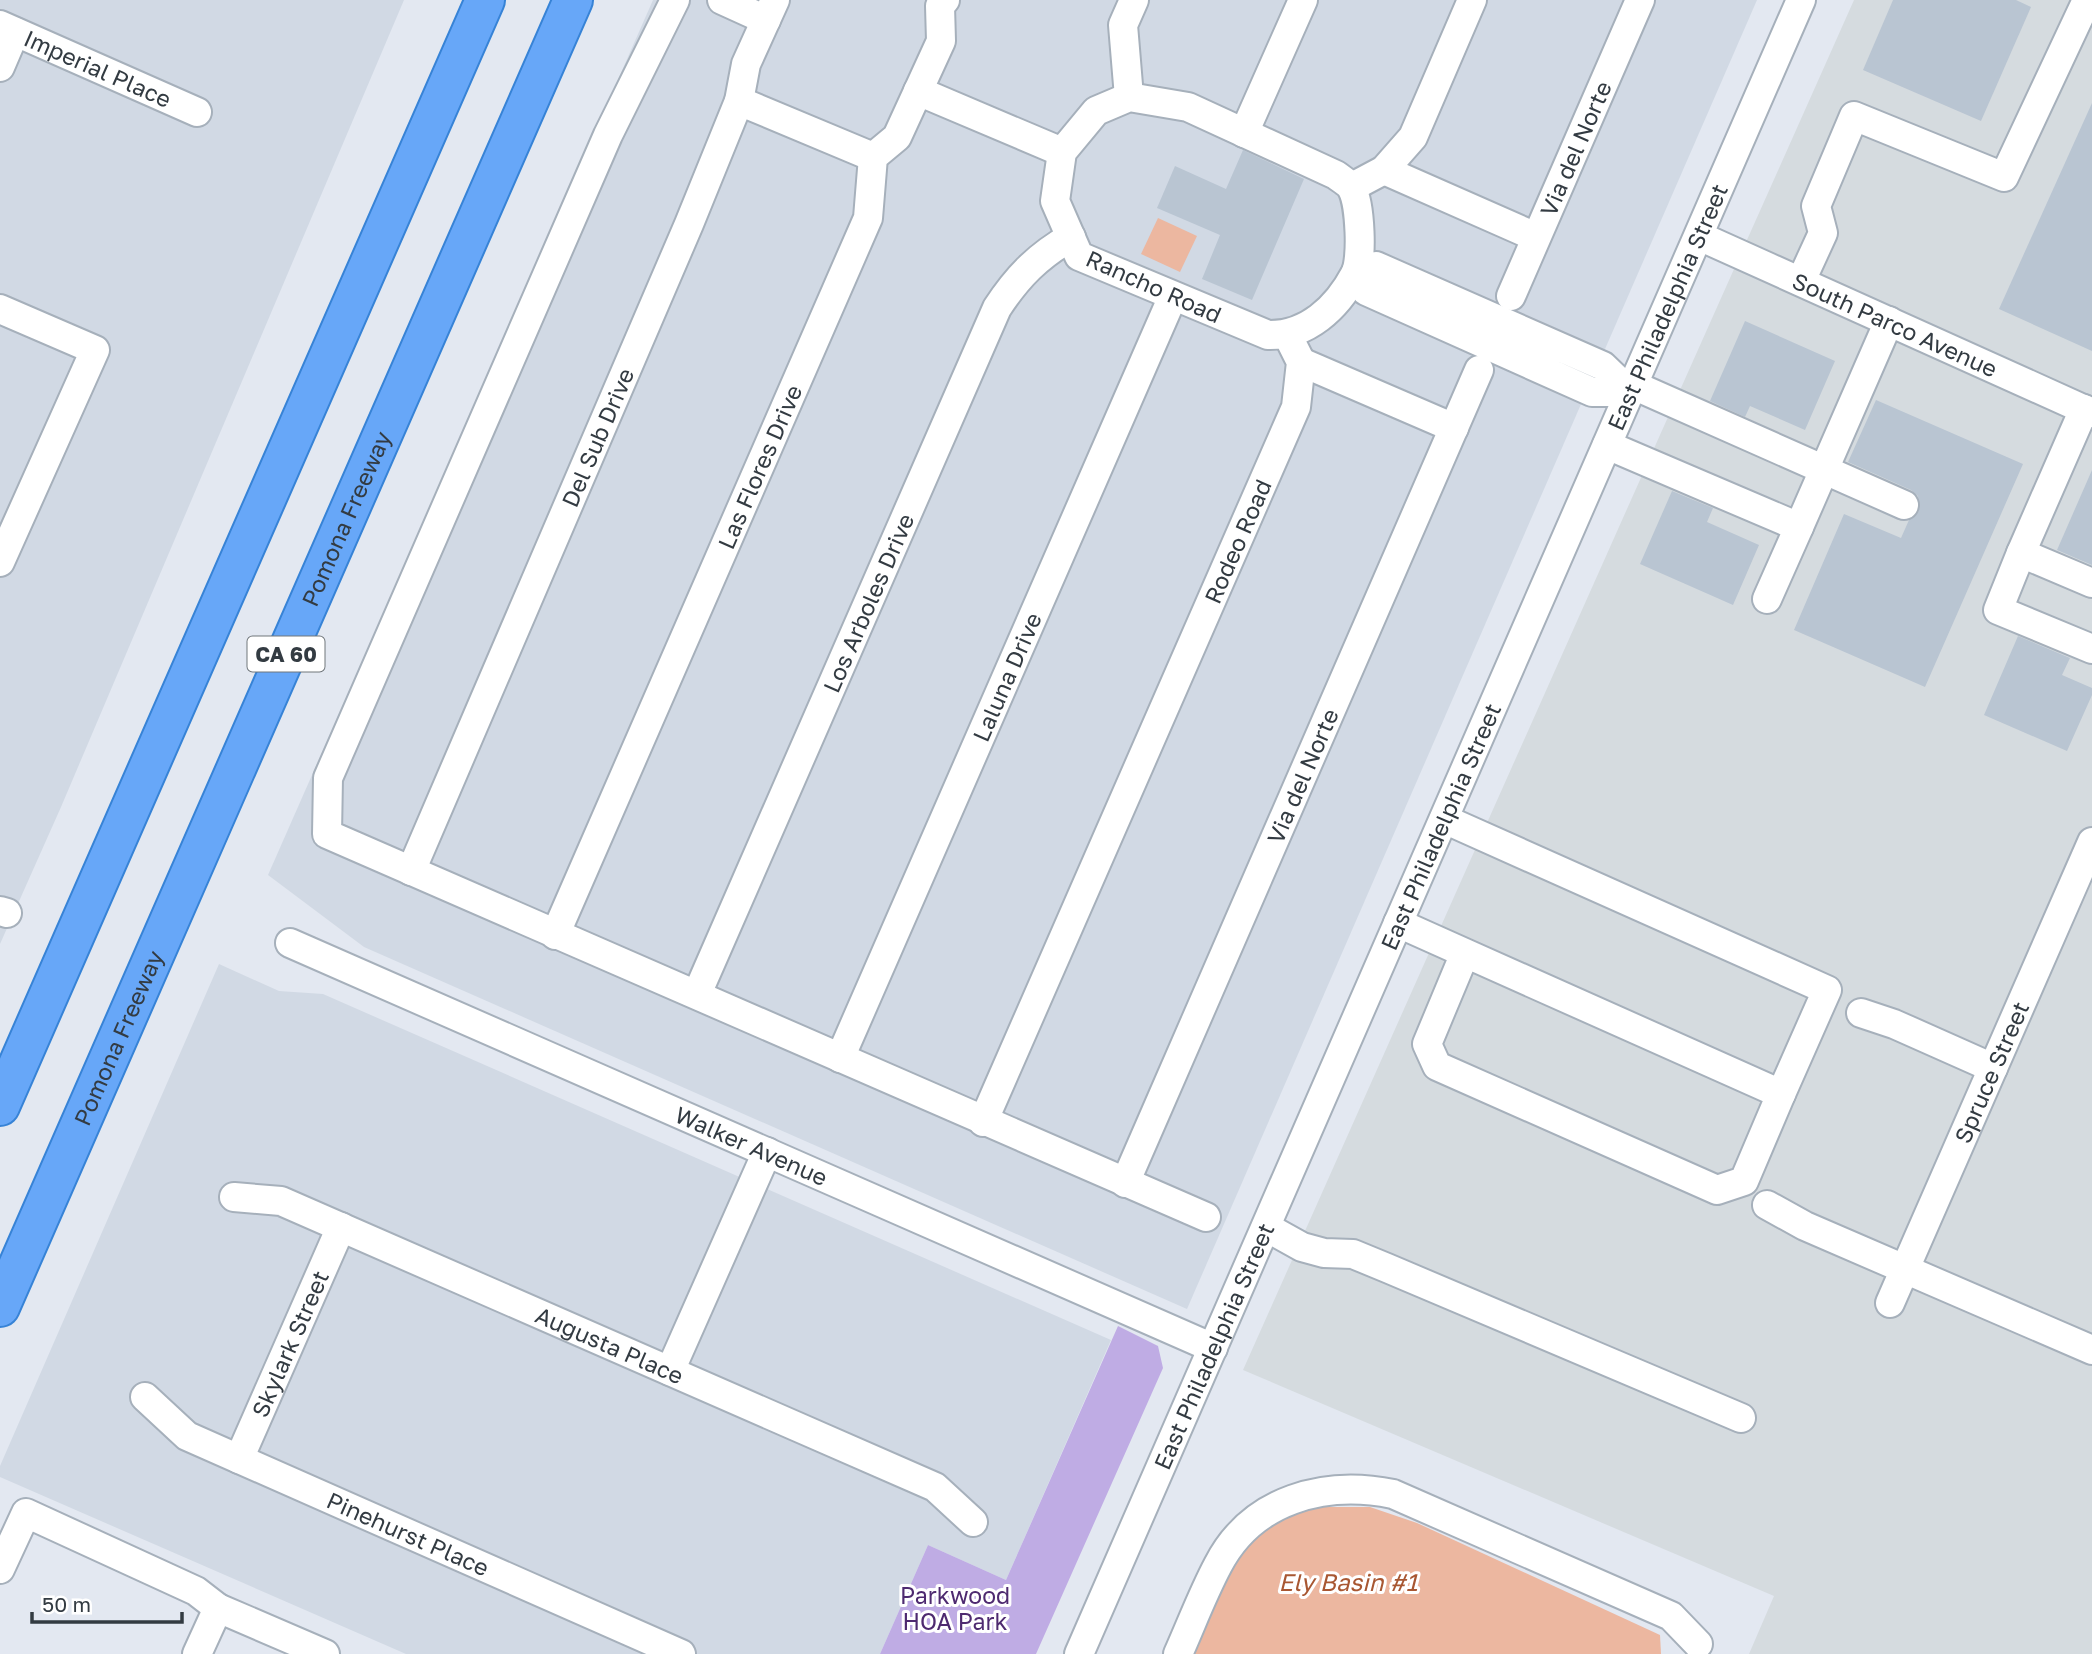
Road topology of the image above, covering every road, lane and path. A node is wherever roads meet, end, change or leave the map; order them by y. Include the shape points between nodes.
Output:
1 (465, 0) edge
2 (485, 0) edge
3 (573, 0) edge
4 (675, 0) edge
5 (722, 0) edge
6 (1134, 0) edge
7 (1303, 0) edge
8 (1472, 0) edge
9 (1640, 0) edge
10 (1801, 0) edge
11 (2087, 0) edge
12 (938, 2) edge
13 (770, 10) edge
14 (8, 29) edge
15 (0, 67) edge
16 (918, 91) junction
17 (1129, 97) junction
18 (739, 101) junction
19 (197, 112) dead end
20 (1244, 133) junction
21 (1062, 152) junction
22 (873, 157) junction
23 (1384, 170) junction
24 (1352, 187) junction
25 (1699, 236) junction
26 (1071, 237) junction
27 (1536, 237) junction
28 (375, 246) junction
29 (1356, 272) junction
30 (1801, 281) junction
31 (1173, 296) junction
32 (1511, 296) dead end
33 (0, 309) edge
34 (1889, 321) junction
35 (1288, 336) junction
36 (1301, 362) junction
37 (1479, 370) dead end
38 (1632, 389) junction
39 (2088, 411) edge
40 (1454, 428) junction
41 (1608, 444) junction
42 (1825, 469) junction
43 (1904, 505) dead end
44 (1799, 527) junction
45 (2021, 553) junction
46 (0, 562) edge
47 (2092, 583) edge
48 (1767, 599) dead end
49 (2092, 649) edge
50 (1444, 819) junction
51 (2092, 842) edge
52 (411, 871) junction
53 (1398, 923) junction
54 (555, 935) junction
55 (290, 943) dead end
56 (1465, 953) junction
57 (697, 994) junction
58 (1861, 1013) dead end
59 (840, 1058) junction
60 (1993, 1068) junction
61 (1781, 1094) junction
62 (0, 1106) edge
63 (984, 1122) junction
64 (767, 1152) junction
65 (1125, 1183) junction
66 (234, 1196) dead end
67 (1767, 1205) dead end
68 (1206, 1217) dead end
69 (341, 1227) junction
70 (1266, 1227) junction
71 (1905, 1268) junction
72 (1890, 1303) dead end
73 (0, 1307) edge
74 (1213, 1348) junction
75 (2092, 1350) edge
76 (670, 1371) junction
77 (145, 1397) dead end
78 (1741, 1418) dead end
79 (239, 1459) junction
80 (973, 1522) dead end
81 (0, 1569) edge
82 (1208, 1588) junction
83 (218, 1608) junction
84 (1698, 1644) dead end
85 (197, 1654) edge
86 (325, 1654) edge
87 (681, 1654) edge
88 (1079, 1654) edge
89 (1178, 1654) edge
90 (1202, 1654) edge

1 - 28 highway
2 - 28 highway
3 - 73 highway, Pomona Freeway / CA 60
4 - 52 street via 608,135 328,778 327,834
5 - 13 street
6 - 17 street via 1124,25
7 - 20 street
8 - 23 street via 1413,136
9 - 27 street, Via del Norte
10 - 25 street, East Philadelphia Street
11 - 30 street via 2004,177 1854,116 1816,206 1823,233
12 - 16 street via 941,41
13 - 18 street, Del Sub Drive via 746,64
14 - 15 street
14 - 19 street, Imperial Place
16 - 21 street
16 - 22 street via 897,137
17 - 20 street via 1188,107
17 - 21 street via 1096,111
18 - 22 street
18 - 52 street, Del Sub Drive
20 - 24 street via 1336,175
21 - 26 street, Rancho Road via 1055,201
22 - 54 street, Las Flores Drive via 868,218
23 - 24 street
23 - 27 street
24 - 29 street via 1359,222
25 - 30 street, South Parco Avenue
25 - 38 street, East Philadelphia Street
26 - 31 street, Rancho Road via 1079,256
26 - 57 street, Los Arboles Drive via 1042,254 1016,278 997,308
27 - 32 street, Via del Norte
28 - 62 highway
29 - 35 street via 1322,318
29 - 38 street via 1376,266 1603,366
30 - 34 street, South Parco Avenue
31 - 35 street, Rancho Road via 1268,335
31 - 59 street, Laluna Drive
33 - 46 street via 94,350
34 - 39 street, South Parco Avenue
34 - 42 street
35 - 36 street
36 - 40 street
36 - 63 street, Rodeo Road via 1296,407
37 - 40 street, Via del Norte
38 - 41 street, East Philadelphia Street
38 - 42 street
39 - 45 street
40 - 65 street, Via del Norte
41 - 44 street
41 - 50 street, East Philadelphia Street
42 - 43 street
42 - 44 street
44 - 48 street
45 - 47 street
45 - 49 street via 1998,610
50 - 53 street, East Philadelphia Street
50 - 61 street via 1827,990
51 - 60 street, Spruce Street
52 - 54 street
53 - 56 street
53 - 70 street, East Philadelphia Street
54 - 57 street
55 - 64 street, Walker Avenue
56 - 61 street
56 - 61 street via 1427,1044 1437,1066 1717,1190 1744,1181
57 - 59 street
58 - 60 street
59 - 63 street
60 - 71 street, Spruce Street
63 - 65 street
64 - 74 street, Walker Avenue
64 - 76 street
65 - 68 street
66 - 69 street, Augusta Place via 281,1201
67 - 71 street
69 - 76 street, Augusta Place
69 - 79 street, Skylark Street
70 - 74 street, East Philadelphia Street
70 - 78 street via 1302,1247 1353,1254
71 - 72 street, Spruce Street
71 - 75 street
74 - 88 street, East Philadelphia Street
76 - 80 street, Augusta Place via 935,1487
77 - 79 street, Pinehurst Place via 187,1436
79 - 87 street, Pinehurst Place
81 - 83 street via 26,1513 196,1591
82 - 84 street via 1243,1530 1271,1508 1303,1494 1363,1488 1394,1494 1671,1616
82 - 89 street
82 - 90 street
83 - 85 street
83 - 86 street

